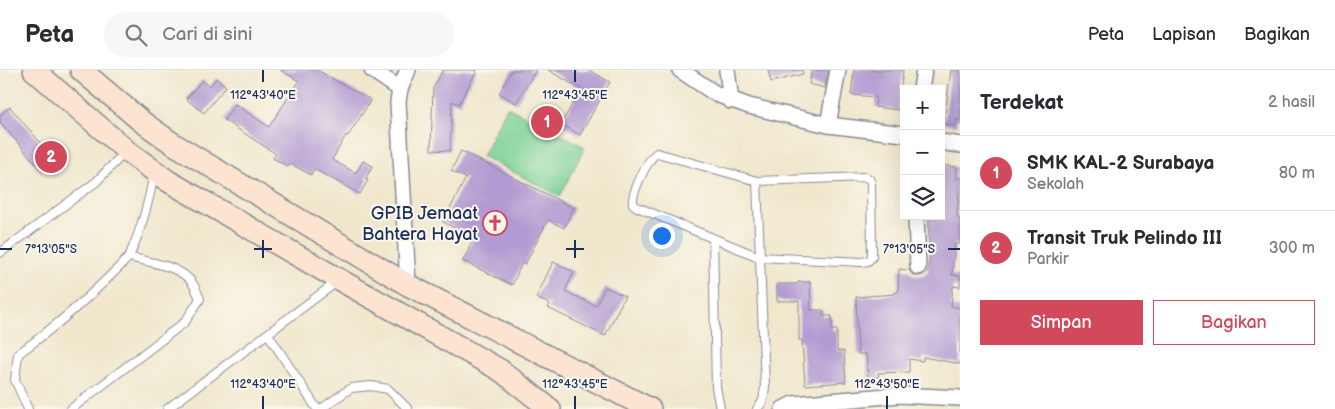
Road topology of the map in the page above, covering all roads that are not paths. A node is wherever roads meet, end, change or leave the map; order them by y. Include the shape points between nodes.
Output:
1 (34, 70) edge
2 (81, 70) edge
3 (372, 70) edge
4 (408, 70) edge
5 (680, 70) edge
6 (727, 70) edge
7 (838, 70) edge
8 (924, 70) edge
9 (922, 85) edge
10 (400, 89) junction
11 (731, 101) junction
12 (828, 125) junction
13 (900, 134) edge
14 (945, 143) edge
15 (960, 145) edge
16 (127, 150) junction
17 (154, 171) junction
18 (758, 181) junction
19 (916, 220) edge
20 (713, 238) junction
21 (0, 253) edge
22 (760, 257) junction
23 (129, 258) junction
24 (918, 267) dead end
25 (340, 280) junction
26 (408, 285) junction
27 (268, 334) junction
28 (960, 398) edge
29 (901, 402) edge
30 (28, 409) edge
31 (70, 409) edge
32 (167, 409) edge
33 (316, 409) edge
34 (322, 409) edge
35 (408, 409) edge
36 (550, 409) edge
37 (650, 409) edge
38 (720, 409) edge
39 (758, 409) edge
40 (783, 409) edge

1 - 16 street
2 - 26 street via 172,143
3 - 10 street
4 - 10 street
5 - 11 street
6 - 11 street
7 - 12 street
8 - 9 street
10 - 26 street via 398,102
11 - 12 street
12 - 13 street
14 - 15 street
16 - 17 street
16 - 21 lane via 96,182
17 - 23 lane via 149,204
17 - 25 street
18 - 20 lane via 663,154 657,153 650,159 633,194 633,204
18 - 22 lane
18 - 22 lane via 862,176 871,184 872,258 868,261
19 - 24 street
20 - 22 lane
20 - 38 lane via 716,387
22 - 39 lane via 765,387
23 - 30 lane via 42,337 18,354 15,380
23 - 31 lane via 182,274 193,284 200,299 185,322
25 - 27 lane
25 - 36 street via 500,370
26 - 37 street
27 - 32 lane
27 - 33 lane
28 - 29 street
29 - 40 street via 793,404
34 - 35 lane via 351,388 371,386 388,389

